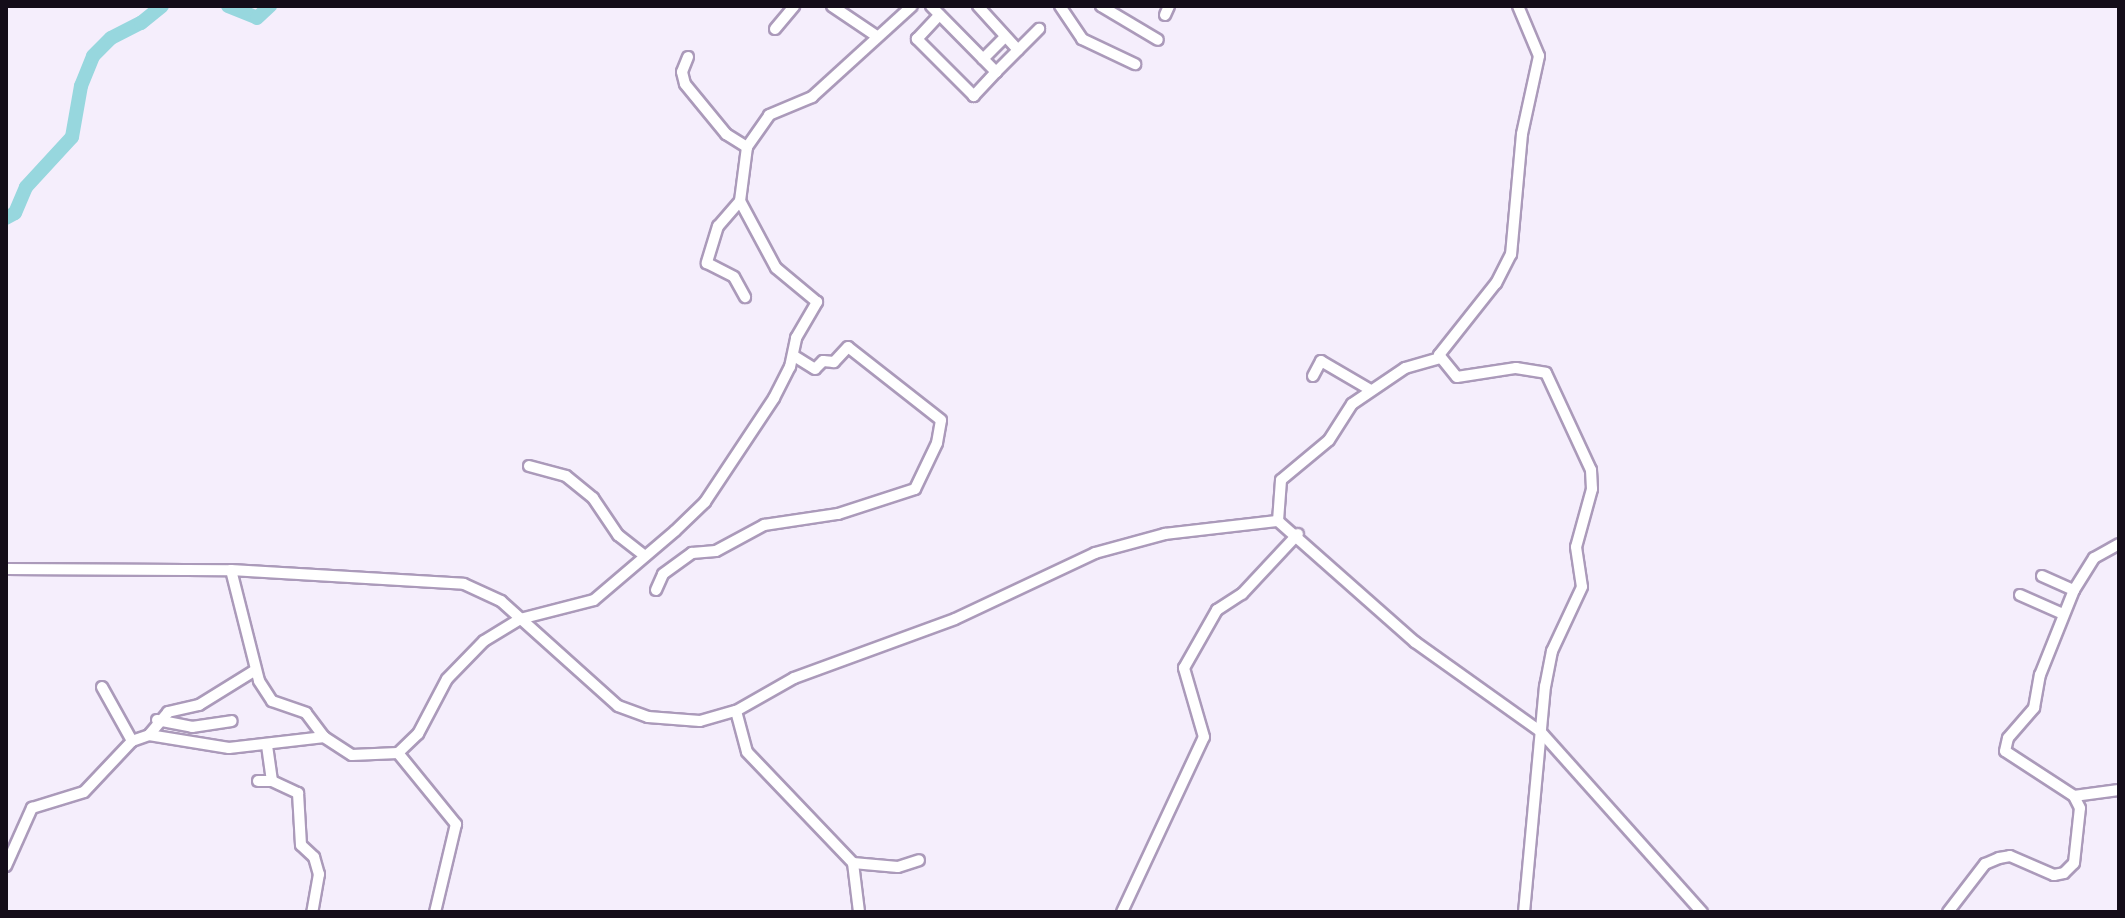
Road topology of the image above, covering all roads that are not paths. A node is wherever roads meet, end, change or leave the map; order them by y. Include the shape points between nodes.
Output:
1 (794, 6) edge
2 (832, 6) edge
3 (912, 6) edge
4 (978, 6) edge
5 (1060, 6) edge
6 (1101, 6) edge
7 (1518, 6) edge
8 (935, 9) edge
9 (775, 29) dead end
10 (1039, 29) dead end
11 (878, 37) junction
12 (1005, 37) junction
13 (1158, 40) dead end
14 (1018, 50) junction
15 (688, 57) dead end
16 (983, 59) junction
17 (1135, 64) dead end
18 (996, 72) junction
19 (747, 147) junction
20 (740, 201) junction
21 (745, 297) dead end
22 (793, 355) junction
23 (1439, 358) junction
24 (1313, 376) dead end
25 (1369, 389) junction
26 (529, 466) dead end
27 (1278, 521) junction
28 (1298, 534) junction
29 (2119, 544) edge
30 (645, 556) junction
31 (6, 569) edge
32 (2042, 576) dead end
33 (232, 579) junction
34 (656, 590) dead end
35 (2074, 590) junction
36 (2020, 595) dead end
37 (2063, 614) junction
38 (520, 619) junction
39 (254, 671) junction
40 (102, 687) dead end
41 (736, 711) junction
42 (157, 720) junction
43 (232, 721) dead end
44 (1540, 731) junction
45 (149, 735) junction
46 (324, 737) junction
47 (132, 741) junction
48 (267, 745) junction
49 (398, 753) junction
50 (258, 781) dead end
51 (272, 781) junction
52 (2119, 790) edge
53 (2074, 796) junction
54 (919, 860) dead end
55 (853, 863) junction
56 (6, 866) edge
57 (312, 912) edge
58 (435, 912) edge
59 (859, 912) edge
60 (1122, 912) edge
61 (1524, 912) edge
62 (1702, 912) edge
63 (1948, 912) edge

1 - 9 street
2 - 11 street
3 - 11 street
4 - 12 street
5 - 17 street via 1082,39
6 - 13 street
7 - 23 street via 1539,56 1522,134 1511,254
8 - 16 street
8 - 18 street via 917,39 969,94 976,94
10 - 14 street
11 - 19 street via 812,97 769,115
12 - 14 street
12 - 16 street
14 - 18 street
15 - 19 street via 682,72 685,84 726,134
16 - 18 street
19 - 20 street
20 - 21 street via 718,226 707,263 734,277
20 - 22 street via 776,268 817,299
22 - 30 street via 774,398 725,475 705,502
22 - 34 street via 815,369 823,361 834,362 848,347 941,420 937,443 915,489 838,514 764,525 716,551 685,557 663,574
23 - 25 street via 1405,368
23 - 44 street via 1457,377 1516,368 1546,373 1591,470 1592,489 1576,547 1582,587 1552,651
24 - 25 street via 1321,361
25 - 27 street via 1352,404 1329,440 1284,475
26 - 30 street via 570,479 593,498 618,535
27 - 28 street
27 - 41 street via 1165,534 1095,553 955,619 794,678
28 - 44 street via 1415,642
28 - 60 street via 1242,594 1217,610 1184,668 1204,737
29 - 35 street via 2094,558
30 - 38 street via 594,600
31 - 33 street
32 - 35 street
33 - 38 street via 464,584 493,595
33 - 39 street
35 - 37 street
36 - 37 street
37 - 53 street via 2034,708 2008,738 2005,751
38 - 41 street via 629,712 700,721
38 - 49 street via 461,662 432,701 418,734
39 - 42 street via 199,705 183,706
39 - 46 street via 272,701 306,713
40 - 47 street
41 - 55 street via 747,752
42 - 43 street via 192,727
42 - 45 street
44 - 61 street
44 - 62 street
45 - 47 street
45 - 48 street via 202,747
46 - 48 street
46 - 49 street via 352,755
47 - 56 street via 91,787 32,808
48 - 51 street
49 - 58 street via 456,824
50 - 51 street
51 - 57 street via 298,793 301,845 314,857 319,874
52 - 53 street
53 - 63 street via 2080,808 2074,863 2064,873 2054,875 2010,856 1999,858 1985,864
54 - 55 street via 898,867
55 - 59 street

